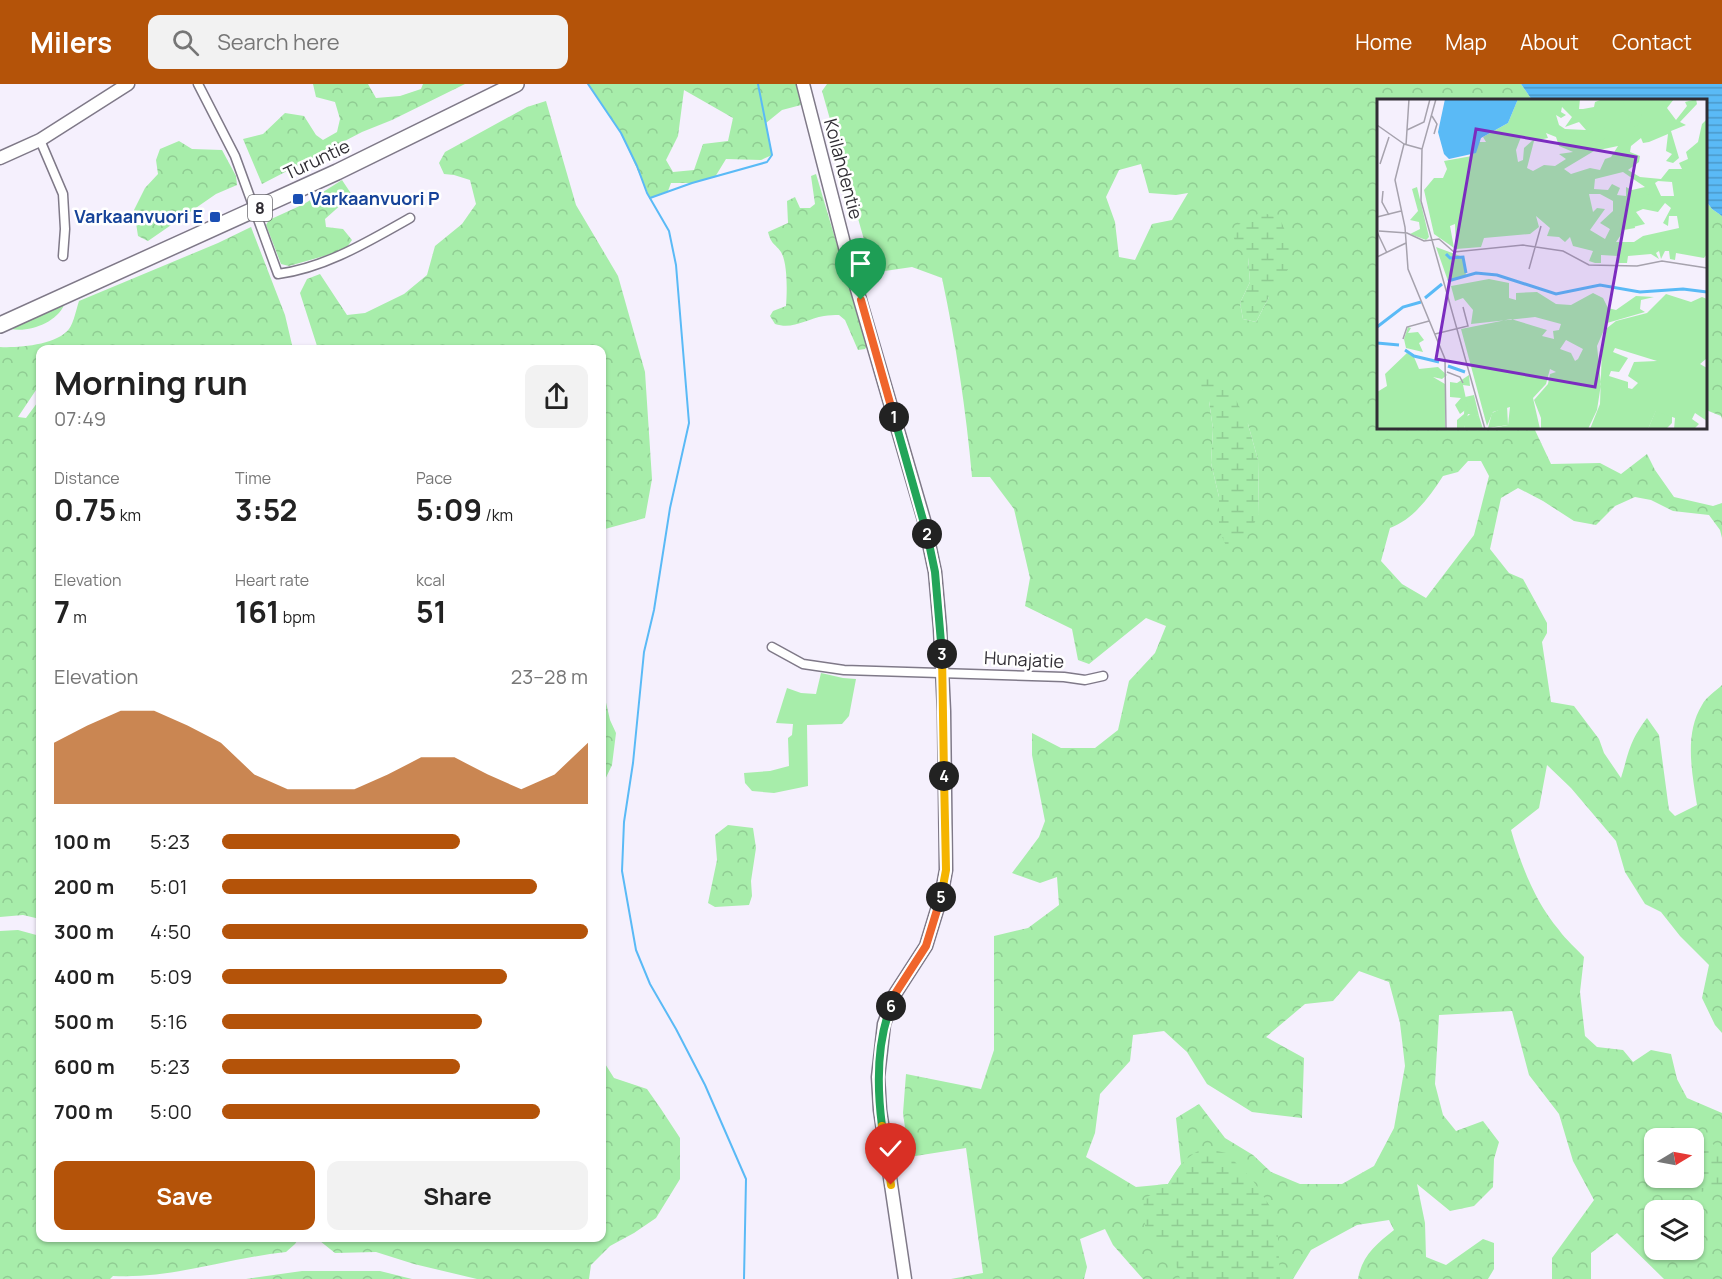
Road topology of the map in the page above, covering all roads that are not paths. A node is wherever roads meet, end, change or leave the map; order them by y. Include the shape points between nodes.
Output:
1 (128, 84) edge
2 (198, 84) edge
3 (516, 84) edge
4 (803, 84) edge
5 (40, 140) junction
6 (0, 158) edge
7 (254, 211) junction
8 (410, 218) dead end
9 (63, 256) dead end
10 (0, 325) edge
11 (772, 647) dead end
12 (942, 672) junction
13 (1103, 676) dead end
14 (905, 1279) edge

1 - 5 street
2 - 7 street via 235,156
3 - 7 highway, Turuntie / 8
4 - 12 street, Koilahdentie via 847,255 924,520 935,572
5 - 6 street
5 - 9 street via 63,194
7 - 8 street via 278,274 296,272 354,250
7 - 10 highway, Turuntie / 8
11 - 12 street, Hunajatie via 803,664 844,670
12 - 13 street, Hunajatie via 1085,680
12 - 14 street, Koilahdentie via 946,870 926,946 895,994 884,1024 878,1077

